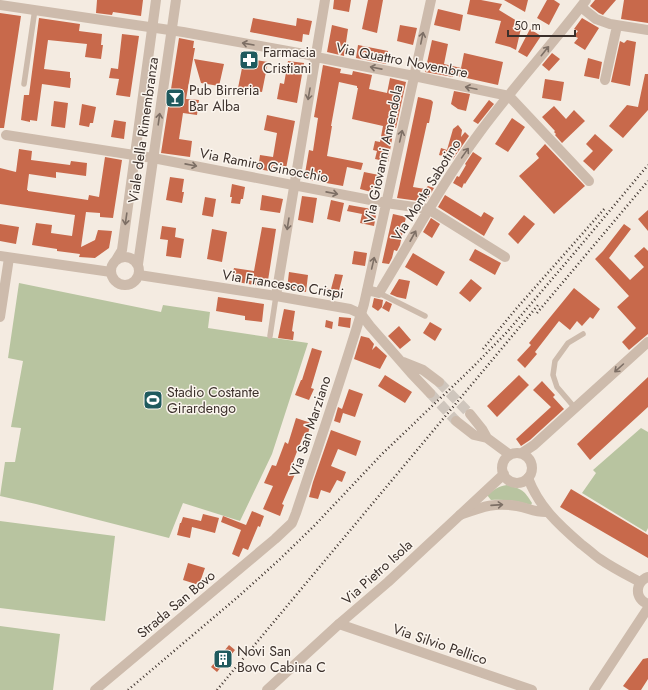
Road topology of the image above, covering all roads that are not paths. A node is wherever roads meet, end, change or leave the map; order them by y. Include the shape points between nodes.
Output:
1 (156, 0) edge
2 (176, 0) edge
3 (325, 0) edge
4 (431, 0) edge
5 (584, 3) edge
6 (0, 5) edge
7 (35, 5) edge
8 (617, 26) junction
9 (152, 27) junction
10 (172, 30) junction
11 (648, 30) edge
12 (316, 57) junction
13 (414, 76) junction
14 (605, 80) dead end
15 (24, 84) dead end
16 (509, 96) junction
17 (6, 135) dead end
18 (135, 155) junction
19 (153, 158) junction
20 (589, 181) dead end
21 (294, 185) junction
22 (386, 203) junction
23 (428, 209) junction
24 (4, 257) edge
25 (505, 257) dead end
26 (116, 260) junction
27 (138, 264) junction
28 (111, 272) junction
29 (139, 275) junction
30 (367, 290) junction
31 (379, 293) junction
32 (276, 296) junction
33 (361, 314) junction
34 (425, 316) dead end
35 (0, 317) edge
36 (583, 334) dead end
37 (270, 336) dead end
38 (648, 342) edge
39 (401, 361) junction
40 (439, 382) tunnel mouth
41 (430, 393) tunnel mouth
42 (576, 408) junction
43 (470, 414) tunnel mouth
44 (456, 421) tunnel mouth
45 (487, 438) junction
46 (522, 453) junction
47 (510, 455) junction
48 (504, 474) junction
49 (528, 478) junction
50 (548, 512) junction
51 (460, 515) junction
52 (275, 540) joint
53 (644, 579) edge
54 (648, 604) edge
55 (648, 608) edge
56 (648, 621) edge
57 (339, 624) junction
58 (636, 627) junction
59 (95, 690) edge
60 (267, 690) edge
61 (532, 690) edge
62 (594, 690) edge

1 - 9 street, Viale della Rimembranza
2 - 10 street, Viale della Rimembranza
3 - 12 street
13 -> 4 street, Via Giovanni Amendola
5 - 8 street via 596,19
16 -> 5 street, Via Monte Sabotino
6 - 7 street
7 - 9 street
7 - 15 lane
8 - 11 street
8 - 14 street
9 - 10 street, Via Quattro Novembre
9 - 18 street, Viale della Rimembranza
12 -> 10 street, Via Quattro Novembre
19 -> 10 street, Viale della Rimembranza
13 -> 12 street, Via Quattro Novembre
12 -> 21 street
16 -> 13 street, Via Quattro Novembre
22 -> 13 street, Via Giovanni Amendola
16 - 20 street
23 -> 16 street, Via Monte Sabotino via 480,131
17 - 18 street, Via Ramiro Ginocchio
18 - 19 street, Via Ramiro Ginocchio
18 -> 26 street, Viale della Rimembranza via 122,250
19 -> 21 street, Via Ramiro Ginocchio
19 - 27 street, Viale della Rimembranza
21 -> 22 street, Via Ramiro Ginocchio
21 -> 32 street
22 - 23 street, Via Ramiro Ginocchio
30 -> 22 street, Via Giovanni Amendola
23 - 25 street, Via Ramiro Ginocchio
31 -> 23 street, Via Monte Sabotino
24 - 28 street
24 - 35 street
26 - 27 street via 128,257
26 - 28 street
27 - 29 street
28 - 29 street via 118,284 126,286 135,282
29 - 32 street, Via Francesco Crispi
30 - 31 street
30 - 33 street, Via Giovanni Amendola
31 - 34 lane
32 - 33 street, Via Francesco Crispi via 337,306
32 - 37 lane
33 - 39 street
33 - 52 street, Via San Marziano via 296,513 292,523
36 - 42 lane via 568,343 555,361 552,375 557,387
38 -> 42 street
39 - 40 street via 423,370
39 - 41 street
42 - 46 street via 534,446
43 - 45 street
44 - 45 street via 474,435
45 - 47 street
46 - 47 street
46 - 49 street via 532,464
47 - 48 street via 503,463
48 - 49 street via 512,482 524,482
48 - 51 street, Via Pietro Isola
49 - 50 street via 532,489
51 -> 50 street via 485,506 502,504
50 - 53 street via 600,559
51 - 57 street, Via Pietro Isola
52 - 59 street, Strada San Bovo
53 - 54 street via 638,586 638,591 642,600
55 - 58 street
56 - 58 street
57 - 60 street, Via Pietro Isola
57 - 61 street, Via Silvio Pellico
58 - 62 street

